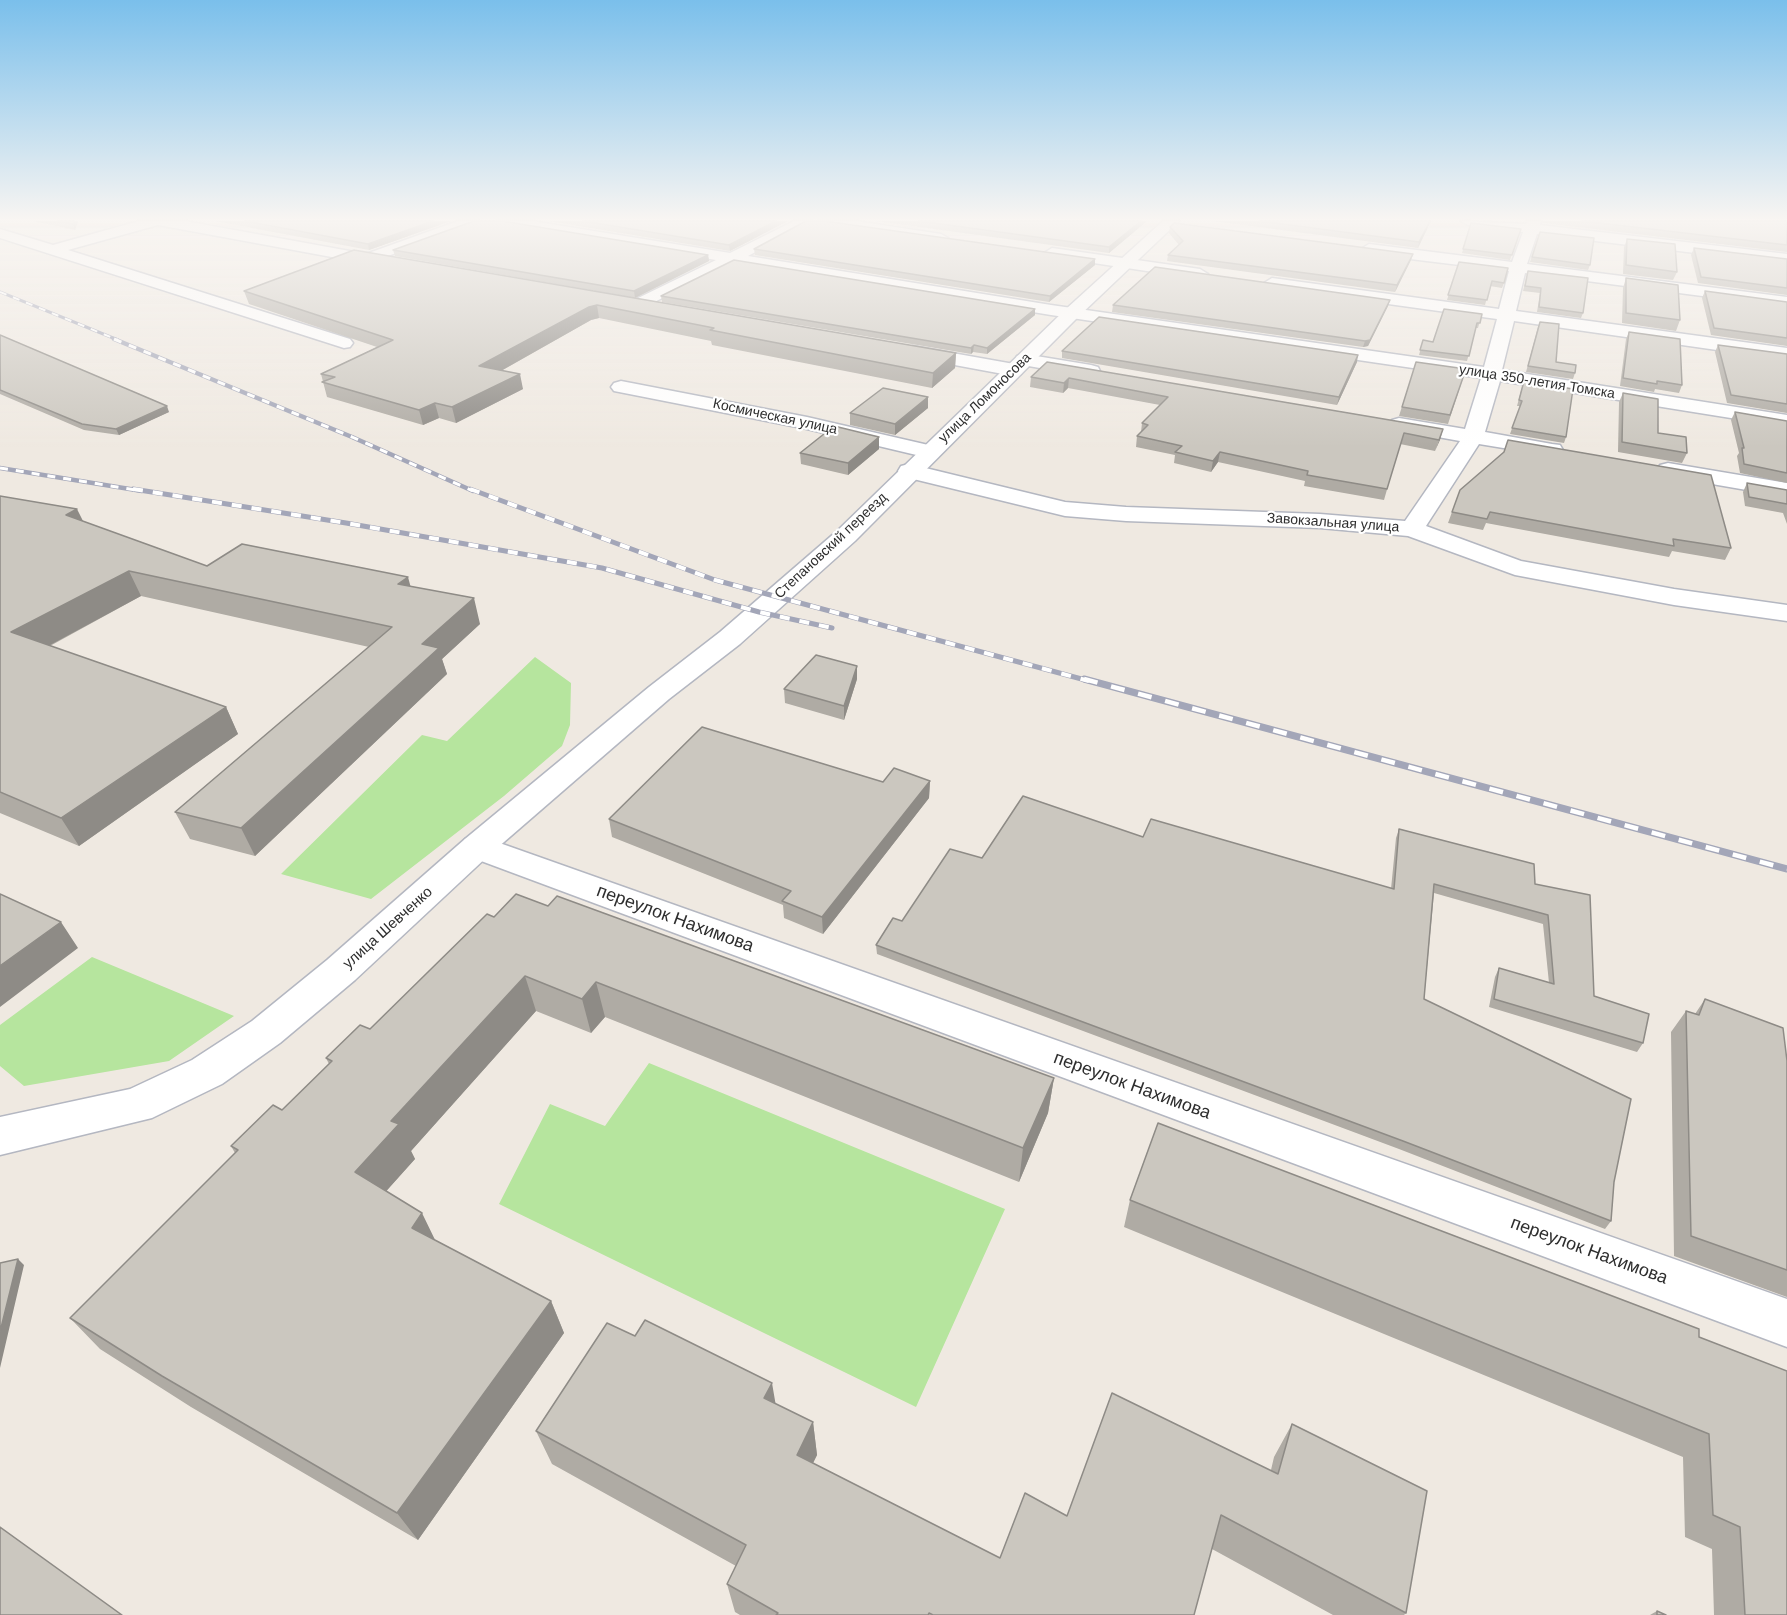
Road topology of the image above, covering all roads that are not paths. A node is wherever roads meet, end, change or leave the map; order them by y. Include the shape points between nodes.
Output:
1 (193, 296) edge
2 (649, 296) edge
3 (972, 296) edge
4 (1091, 296) edge
5 (1365, 296) edge
6 (1511, 296) edge
7 (1742, 296) edge
8 (1787, 302) edge
9 (671, 310) edge
10 (1072, 313) junction
11 (1506, 315) junction
12 (344, 343) edge
13 (897, 349) edge
14 (1787, 354) edge
15 (1019, 365) junction
16 (1492, 374) junction
17 (1113, 375) edge
18 (621, 387) dead end
19 (1380, 421) edge
20 (1787, 421) edge
21 (1473, 437) junction
22 (929, 452) junction
23 (1566, 453) edge
24 (1647, 467) edge
25 (909, 471) junction
26 (1787, 490) edge
27 (1412, 529) junction
28 (1787, 613) edge
29 (730, 638) joint
30 (477, 848) junction
31 (0, 1136) edge
32 (1787, 1323) edge

1 - 12 street
2 - 9 street via 632,304
3 - 10 street, улица 350-летия Томска
4 - 10 street, улица Ломоносова
5 - 11 street
6 - 11 street
7 - 8 street
10 - 15 street, улица Ломоносова
10 - 16 street, улица 350-летия Томска
11 - 14 street
11 - 16 street
13 - 15 street
15 - 17 street
15 - 22 street, улица Ломоносова
16 - 20 street, улица 350-летия Томска
16 - 21 street
18 - 22 street, Космическая улица via 807,423
19 - 21 street
21 - 23 street
21 - 27 street
22 - 25 street, Степановский переезд
24 - 26 street
25 - 27 street, Завокзальная улица via 1065,508
25 - 29 street, Степановский переезд via 846,536
27 - 28 street, Завокзальная улица via 1515,567 1674,597
29 - 30 street, улица Шевченко via 659,693
30 - 31 street, улица Шевченко via 326,984 207,1072 137,1105
30 - 32 street, переулок Нахимова

